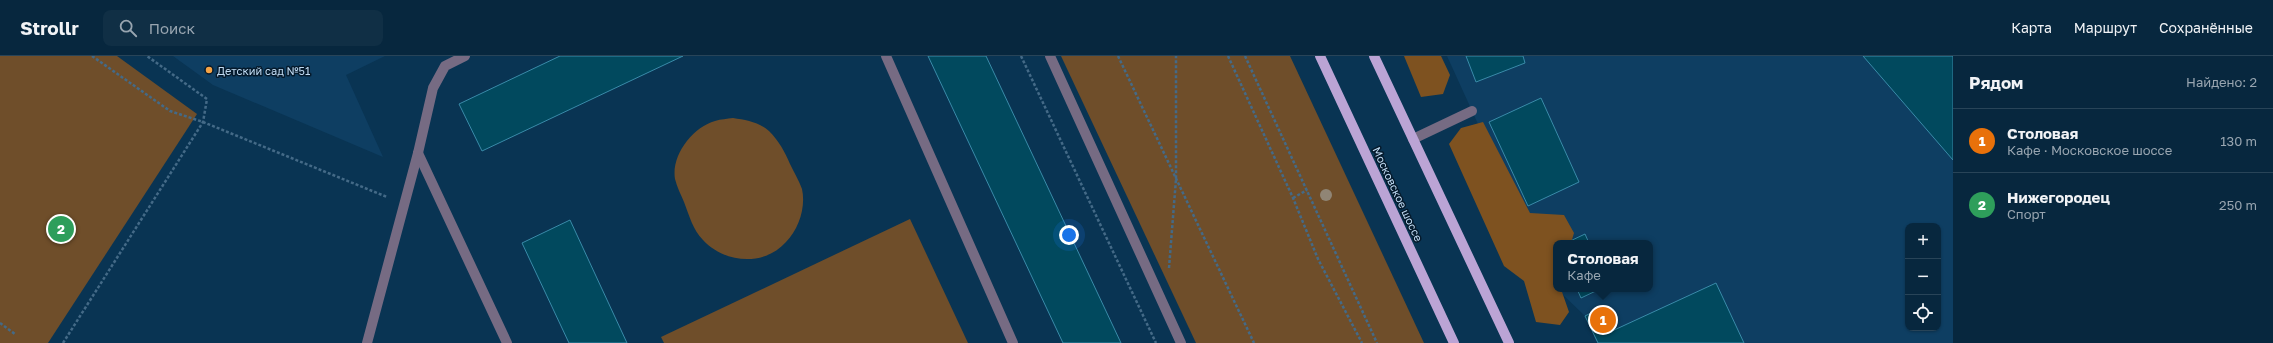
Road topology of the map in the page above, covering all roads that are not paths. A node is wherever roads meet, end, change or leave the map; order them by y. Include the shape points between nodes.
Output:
1 (465, 56) edge
2 (886, 56) edge
3 (1050, 56) edge
4 (1320, 56) edge
5 (1374, 56) edge
6 (1472, 111) dead end
7 (1414, 139) junction
8 (418, 153) junction
9 (367, 343) edge
10 (507, 343) edge
11 (1013, 343) edge
12 (1180, 343) edge
13 (1454, 343) edge
14 (1509, 343) edge

1 - 8 street via 446,66 433,88
2 - 11 street
3 - 12 street
4 - 13 main road, Московское шоссе
5 - 7 main road
6 - 7 street
7 - 14 main road
8 - 9 street
8 - 10 street

